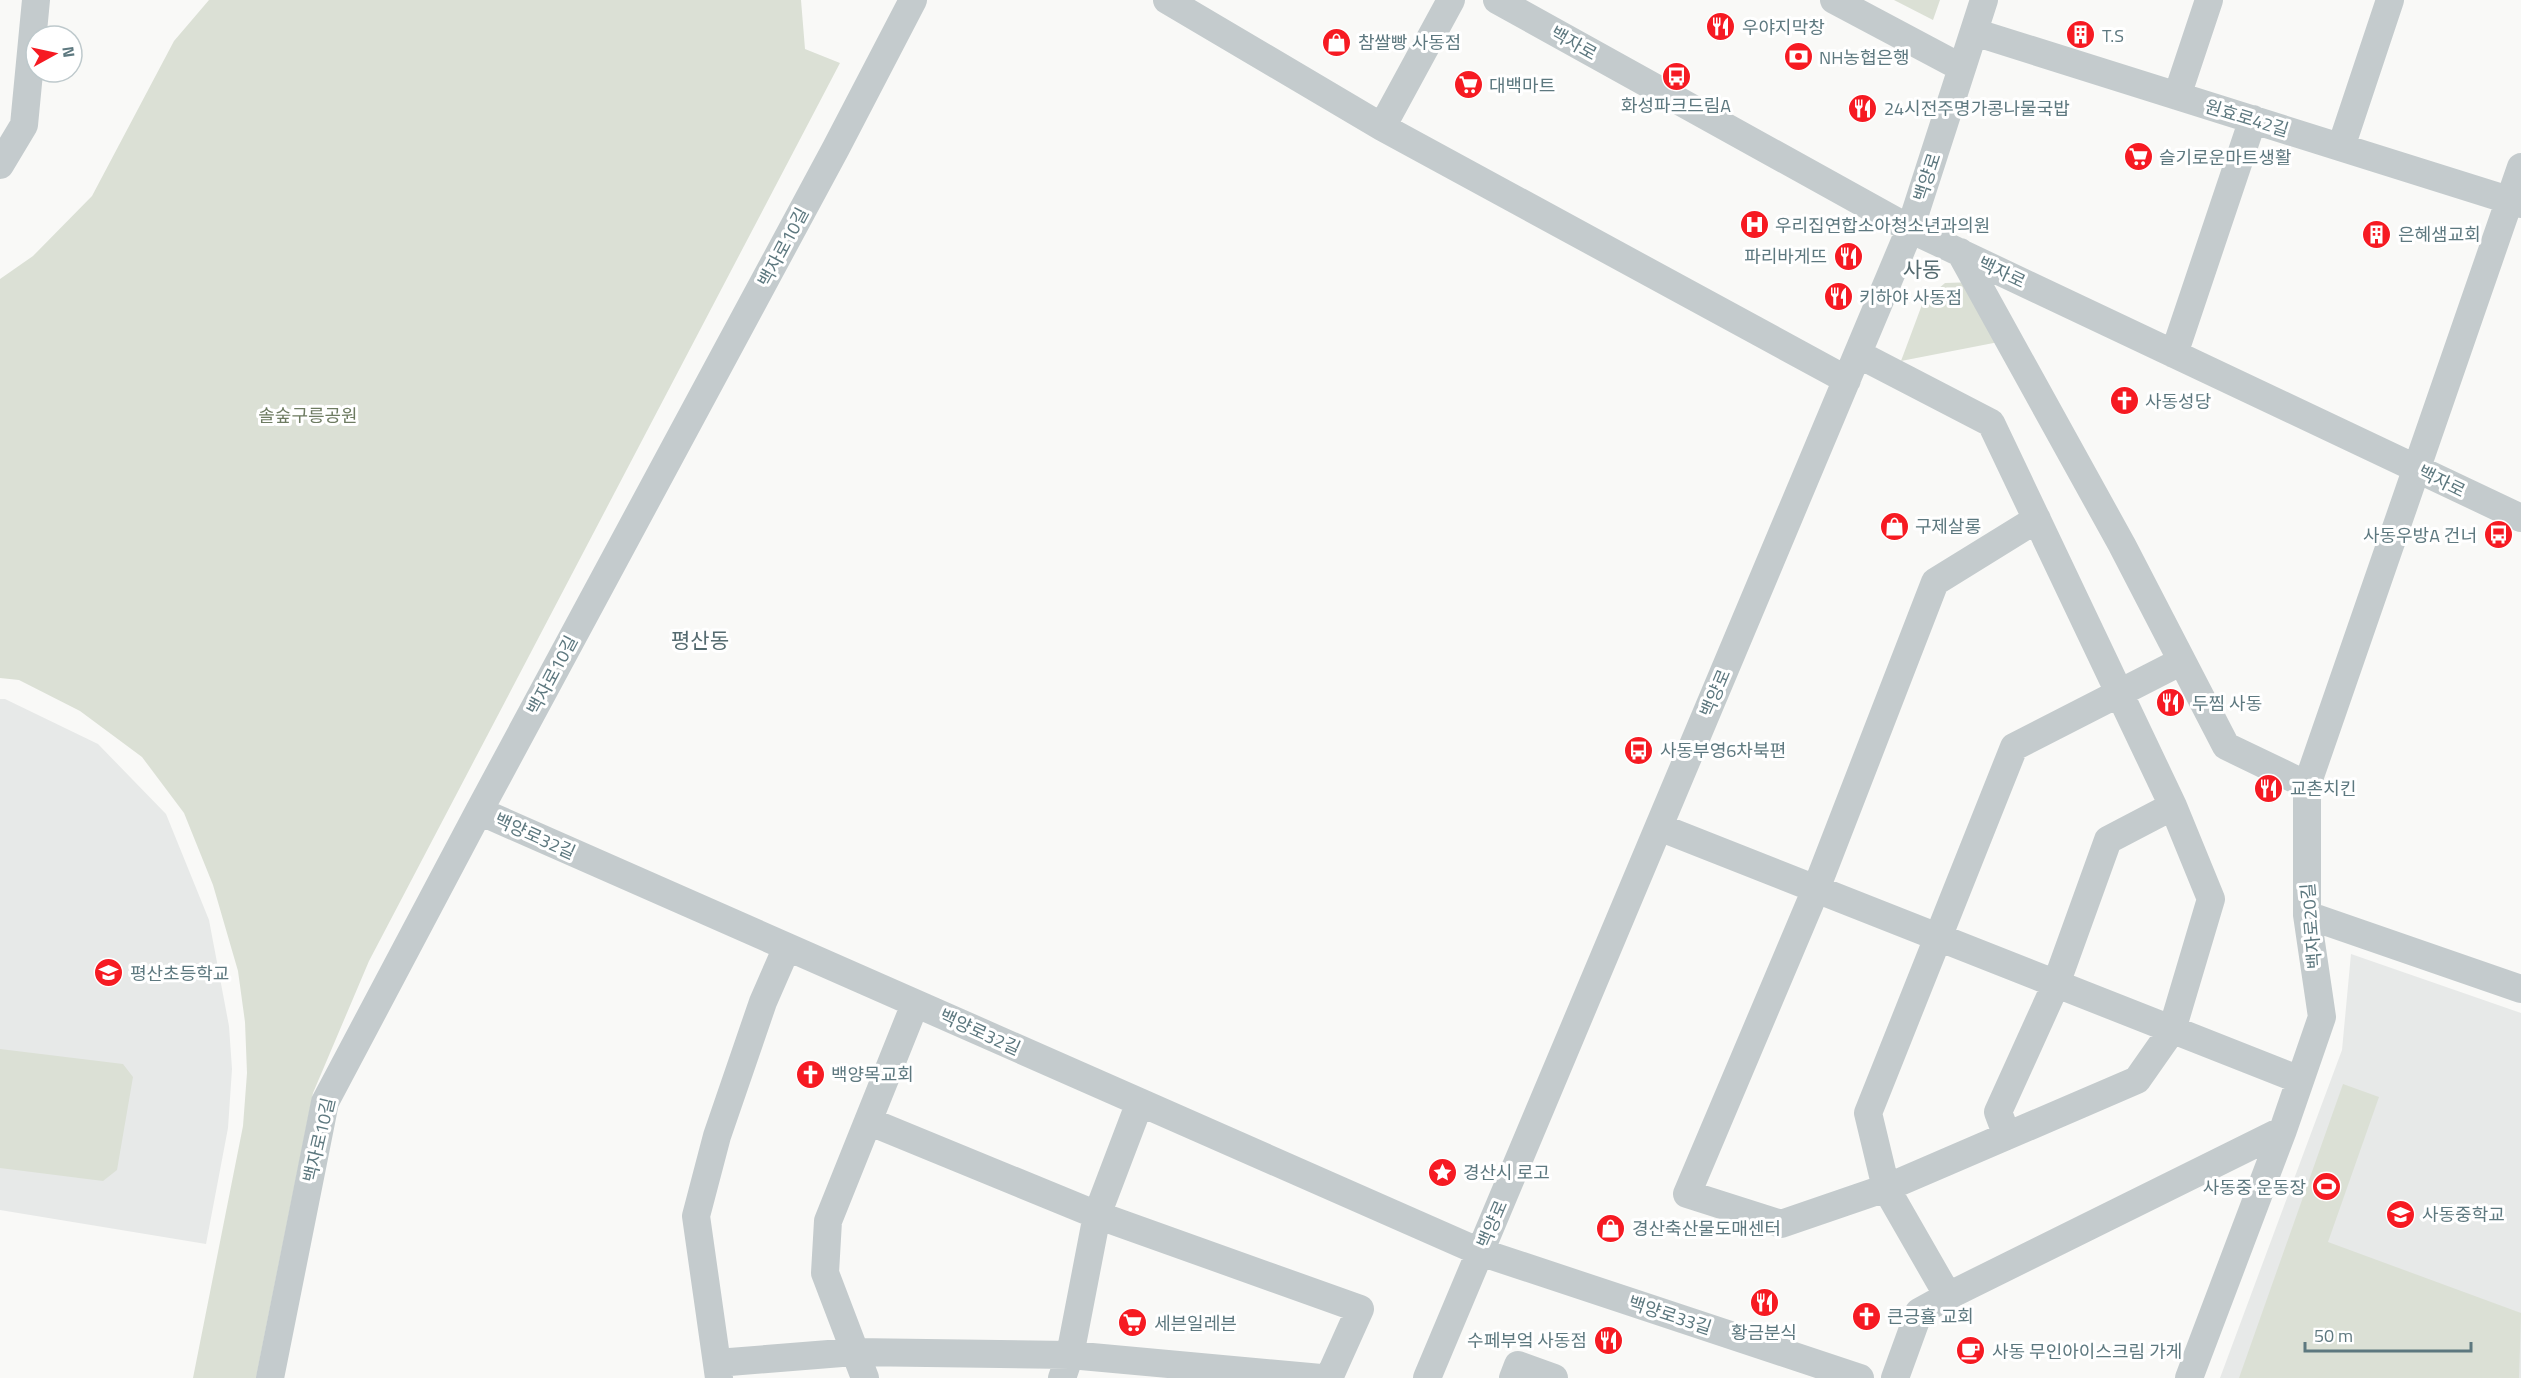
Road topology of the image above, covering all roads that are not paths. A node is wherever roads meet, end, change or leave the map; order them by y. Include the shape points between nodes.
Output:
1 (36, 0) edge
2 (913, 0) edge
3 (1167, 0) edge
4 (1450, 0) edge
5 (1497, 0) edge
6 (1834, 0) edge
7 (1984, 0) edge
8 (2209, 0) edge
9 (2390, 0) edge
10 (1974, 32) junction
11 (1962, 68) junction
12 (2177, 96) junction
13 (2253, 119) junction
14 (1382, 127) junction
15 (2342, 147) junction
16 (0, 165) edge
17 (2521, 167) edge
18 (2515, 202) edge
19 (1910, 229) junction
20 (1960, 252) junction
21 (1858, 354) junction
22 (2174, 354) junction
23 (1847, 380) junction
24 (2418, 469) junction
25 (2521, 518) edge
26 (2037, 519) junction
27 (2182, 661) junction
28 (2119, 692) junction
29 (2307, 785) junction
30 (2173, 806) junction
31 (479, 811) junction
32 (1659, 827) junction
33 (1816, 890) junction
34 (2307, 915) junction
35 (1939, 938) junction
36 (788, 947) junction
37 (2056, 984) junction
38 (2521, 989) edge
39 (915, 1004) junction
40 (2172, 1030) junction
41 (2300, 1080) junction
42 (1140, 1102) junction
43 (868, 1121) junction
44 (2283, 1131) junction
45 (2007, 1136) junction
46 (1886, 1188) junction
47 (1097, 1215) junction
48 (1480, 1252) junction
49 (1948, 1296) junction
50 (854, 1352) junction
51 (1066, 1366) edge
52 (718, 1371) edge
53 (1209, 1373) edge
54 (270, 1378) edge
55 (865, 1378) edge
56 (1321, 1378) edge
57 (1329, 1378) edge
58 (1427, 1378) edge
59 (1513, 1378) edge
60 (1554, 1378) edge
61 (1860, 1378) edge
62 (1895, 1378) edge
63 (2189, 1378) edge

1 - 16 street via 24,125
2 - 31 street, 백자로10길
3 - 14 street
4 - 14 street
5 - 19 street, 백자로
6 - 11 street
7 - 10 street, 백양로
8 - 12 street
9 - 15 street
10 - 11 street, 백양로
10 - 12 street, 원효로42길
11 - 19 street, 백양로
12 - 13 street, 원효로42길
13 - 15 street, 원효로42길
13 - 22 street
14 - 23 street
15 - 18 street, 원효로42길
17 - 18 street, 백자로20길
18 - 24 street, 백자로20길
19 - 20 street, 백자로
19 - 21 street, 백양로
20 - 22 street, 백자로
20 - 27 street
21 - 23 street, 백양로
21 - 26 street via 1991,423
22 - 24 street, 백자로
23 - 32 street, 백양로
24 - 25 street, 백자로
24 - 29 street, 백자로20길
26 - 28 street
26 - 33 street via 1935,582
27 - 28 street
27 - 29 street via 2226,746
28 - 30 street
28 - 35 street via 2014,747
29 - 34 street, 백자로20길
30 - 37 street via 2108,840
30 - 40 street via 2211,899
31 - 36 street, 백양로32길
31 - 54 street, 백자로10길 via 325,1102
32 - 33 street
32 - 48 street, 백양로
33 - 35 street
33 - 46 street via 1687,1194 1781,1224
34 - 38 street
34 - 41 street, 백자로20길 via 2322,1017
35 - 37 street
35 - 46 street via 1868,1113
36 - 39 street, 백양로32길
36 - 52 street via 763,1002 721,1125 696,1216
37 - 40 street
37 - 45 street via 1998,1112
39 - 42 street, 백양로32길
39 - 43 street
40 - 41 street
40 - 45 street via 2137,1080
41 - 44 street, 백자로20길
42 - 47 street
42 - 48 street, 백양로32길
43 - 47 street
43 - 50 street via 828,1221 825,1273
44 - 49 street
44 - 63 street, 백자로20길
45 - 46 street
46 - 49 street
47 - 51 street
47 - 57 street via 1360,1309
48 - 58 street, 백양로
48 - 61 street, 백양로33길
49 - 62 street via 1919,1312
50 - 51 street
50 - 52 street
50 - 55 street
51 - 53 street
53 - 56 street
59 - 60 street via 1518,1365

